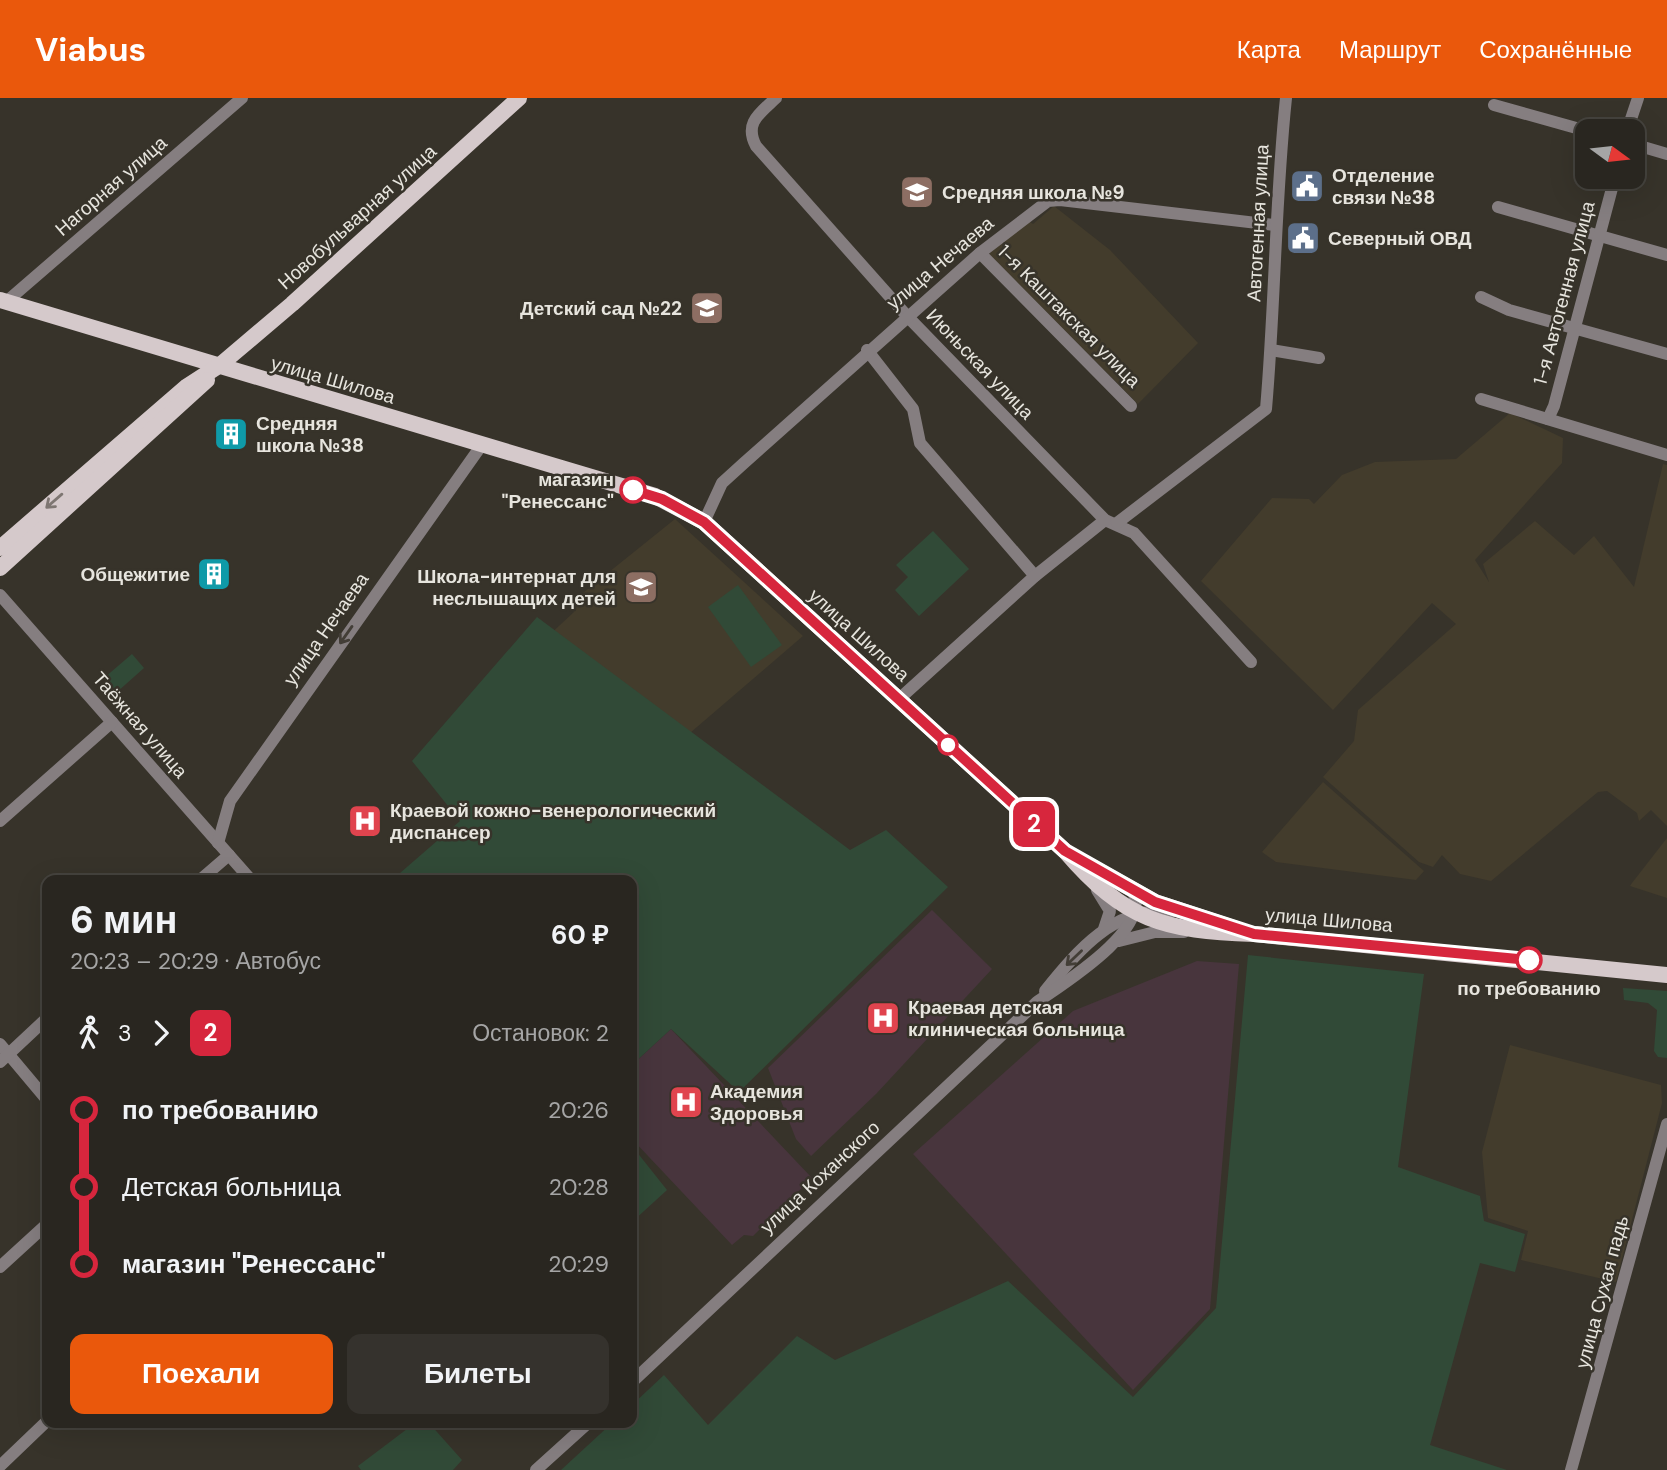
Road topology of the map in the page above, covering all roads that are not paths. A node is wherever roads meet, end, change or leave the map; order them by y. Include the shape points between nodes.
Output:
1 (242, 98) edge
2 (519, 98) edge
3 (776, 98) edge
4 (1286, 98) edge
5 (1638, 98) edge
6 (1494, 105) dead end
7 (1632, 119) edge
8 (1575, 128) edge
9 (1645, 148) edge
10 (1667, 154) edge
11 (1612, 189) edge
12 (1498, 207) dead end
13 (1274, 225) junction
14 (1600, 235) junction
15 (980, 253) junction
16 (1667, 255) edge
17 (1481, 297) dead end
18 (3, 301) edge
19 (907, 316) junction
20 (1574, 329) junction
21 (867, 350) junction
22 (1271, 350) junction
23 (1667, 354) edge
24 (1320, 358) dead end
25 (220, 365) junction
26 (1481, 399) dead end
27 (1131, 406) dead end
28 (1548, 419) junction
29 (481, 446) junction
30 (1667, 455) edge
31 (704, 522) junction
32 (1111, 522) junction
33 (0, 548) edge
34 (0, 568) edge
35 (1035, 576) junction
36 (0, 595) edge
37 (1251, 662) dead end
38 (898, 700) junction
39 (112, 722) junction
40 (0, 821) edge
41 (218, 843) junction
42 (1065, 851) junction
43 (229, 855) junction
44 (206, 875) edge
45 (247, 875) edge
46 (1088, 878) junction
47 (1133, 892) junction
48 (1135, 913) junction
49 (1198, 924) junction
50 (1103, 931) junction
51 (1109, 945) junction
52 (1667, 975) edge
53 (1037, 1002) junction
54 (42, 1023) edge
55 (0, 1044) edge
56 (5, 1058) edge
57 (42, 1095) edge
58 (1667, 1124) edge
59 (42, 1229) edge
60 (0, 1267) edge
61 (637, 1377) edge
62 (42, 1426) edge
63 (582, 1428) edge
64 (0, 1466) edge
65 (536, 1470) edge
66 (1571, 1470) edge

1 - 18 street, Нагорная улица
2 - 25 main road, Новобульварная улица
3 - 19 street, Июньская улица via 752,121 750,134 756,146
4 - 13 street, Автогенная улица
5 - 7 street
6 - 8 street
9 - 10 street
11 - 14 street, 1-я Автогенная улица
12 - 14 street
13 - 15 street, улица Нечаева via 1060,200 1036,209
13 - 22 street, Автогенная улица
14 - 16 street
14 - 20 street, 1-я Автогенная улица
15 - 19 street, улица Нечаева
15 - 27 street, 1-я Каштакская улица
17 - 20 street
18 - 25 main road, улица Шилова
19 - 21 street, улица Нечаева
19 - 32 street, Июньская улица
20 - 23 street
20 - 28 street, 1-я Автогенная улица
21 - 31 street, улица Нечаева via 722,483
21 - 35 street via 913,409 920,443
22 - 24 street
22 - 32 street, Автогенная улица via 1266,409
25 - 29 main road, улица Шилова
25 -> 33 main road, Новобульварная улица via 186,387
25 - 34 main road, Новобульварная улица via 199,390
26 - 28 street
28 - 30 street
29 - 31 main road, улица Шилова via 655,496
29 -> 41 street, улица Нечаева via 230,800
31 - 38 main road, улица Шилова
32 - 35 street
32 - 37 street, Июньская улица via 1134,533
35 - 38 street
36 - 39 street, Таёжная улица
38 - 42 main road, улица Шилова
39 - 40 street
39 - 41 street, Таёжная улица
41 - 43 street, Таёжная улица
42 - 46 main road, улица Шилова
42 - 47 main road
43 - 44 street
43 - 45 street, Таёжная улица
46 - 48 main road, улица Шилова
46 - 50 street via 1110,911
47 - 48 street
47 - 49 main road
48 - 49 main road, улица Шилова via 1168,926
48 - 50 street
48 - 51 street via 1128,928
49 - 51 street via 1129,936
49 - 52 main road, улица Шилова via 1254,934
50 -> 53 street via 1060,972
51 - 53 street
53 - 61 street, улица Коханского
54 - 56 street
55 - 56 street
56 - 57 street
58 - 66 street, улица Сухая падь
59 - 60 street
62 - 64 street
63 - 65 street

